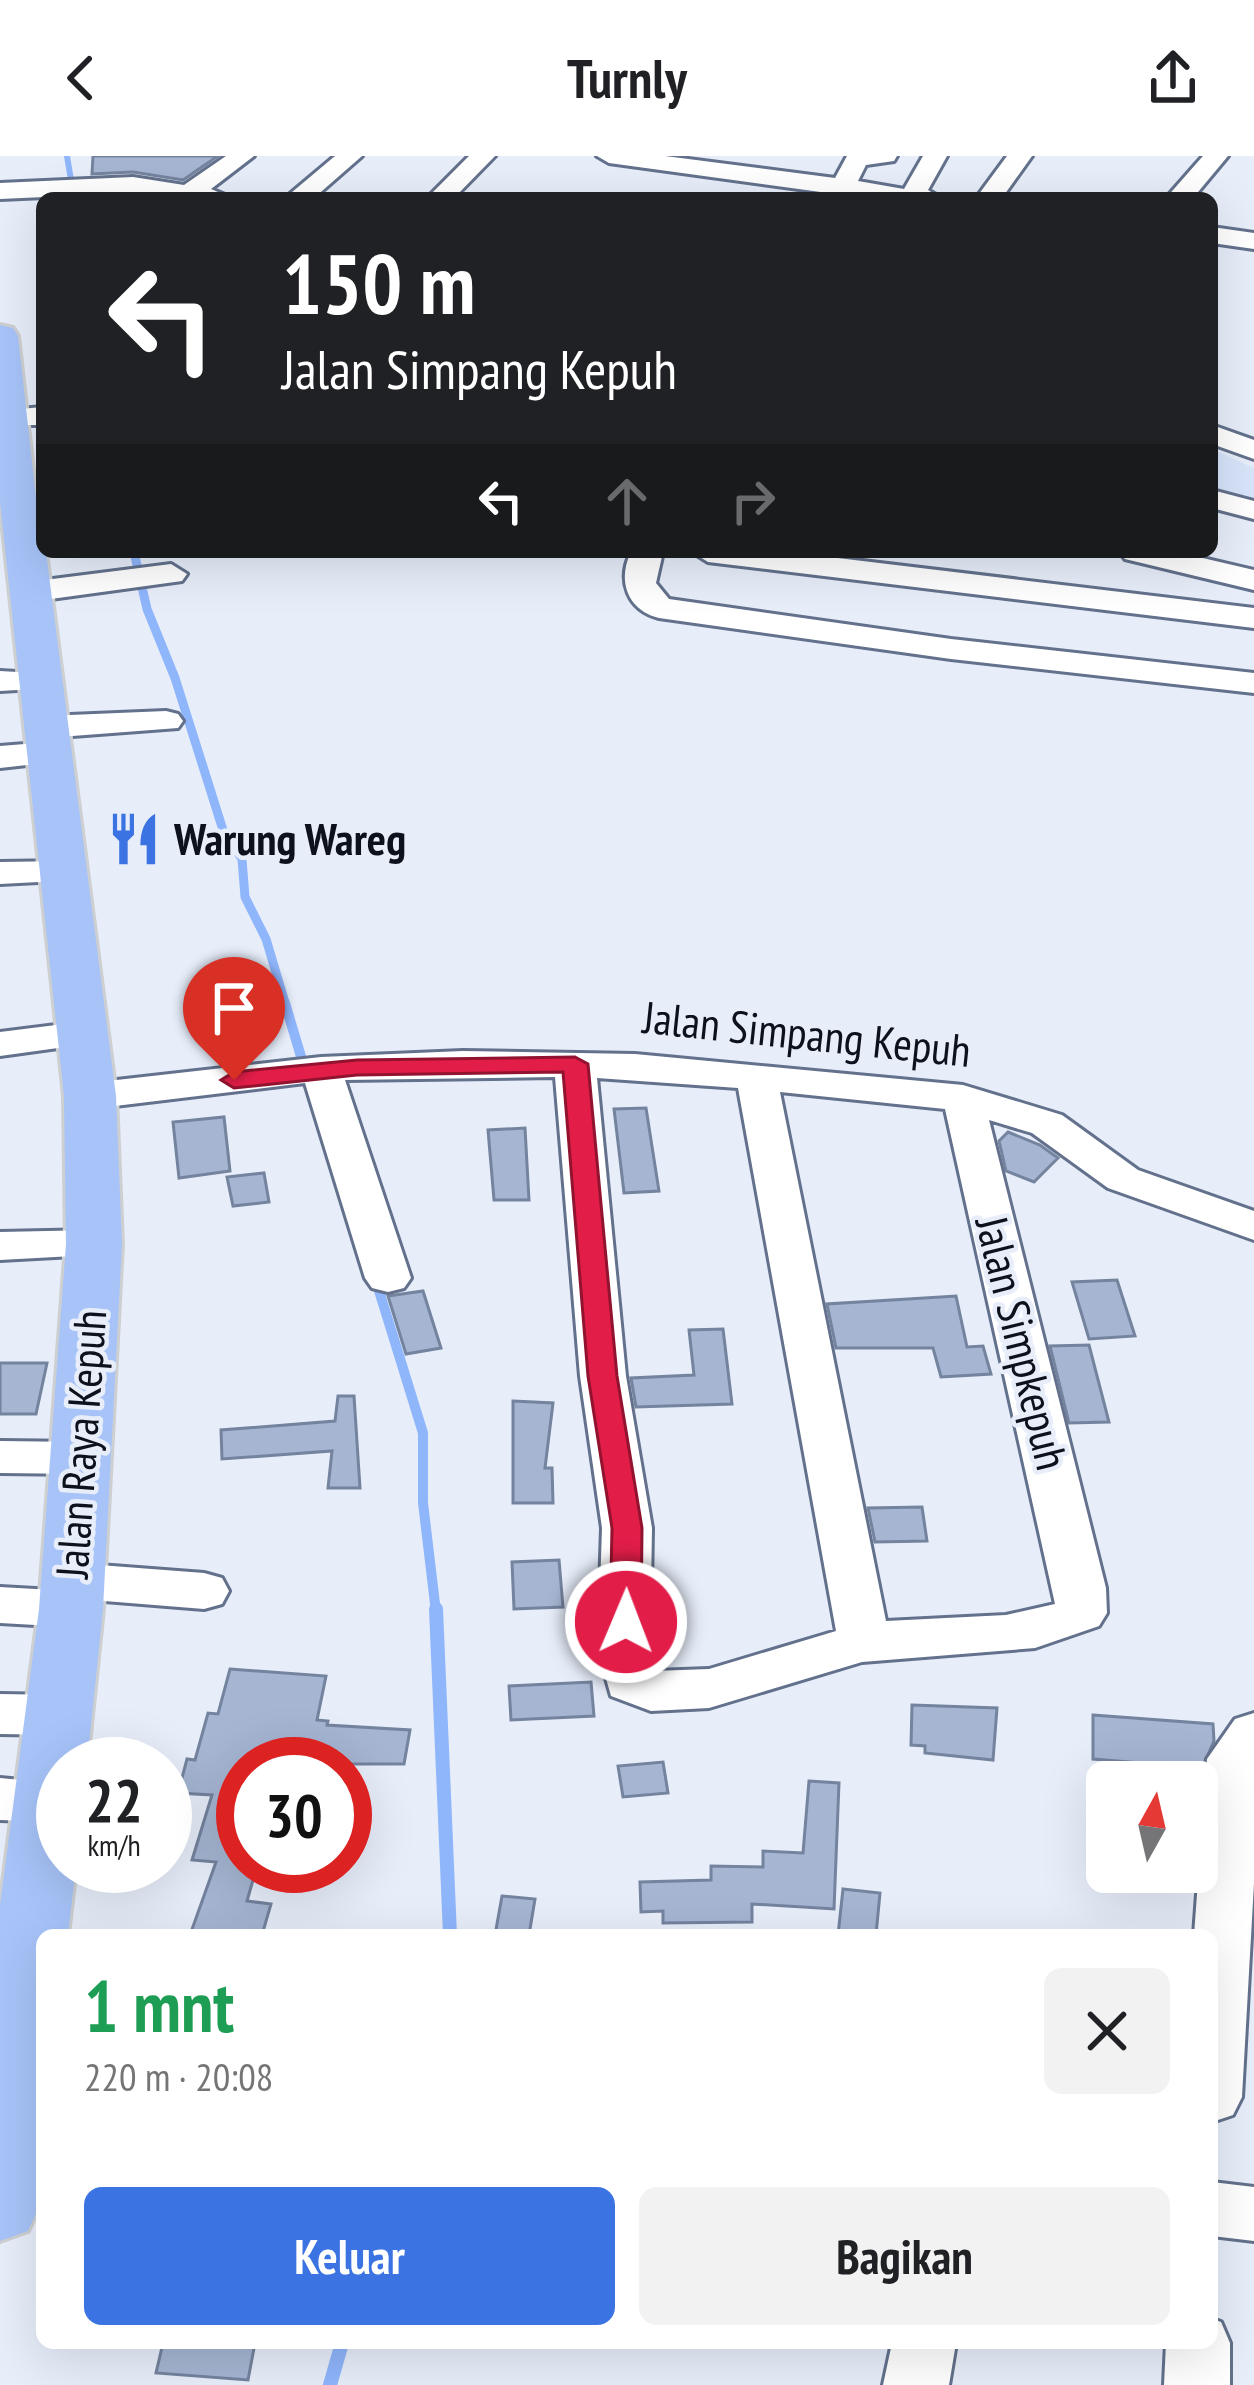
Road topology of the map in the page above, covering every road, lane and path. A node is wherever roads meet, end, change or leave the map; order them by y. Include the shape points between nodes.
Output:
1 (242, 156) edge
2 (350, 156) edge
3 (483, 156) edge
4 (609, 156) edge
5 (885, 156) edge
6 (935, 156) edge
7 (1020, 156) edge
8 (1216, 156) edge
9 (666, 166) edge
10 (775, 188) edge
11 (74, 189) edge
12 (0, 191) edge
13 (138, 192) edge
14 (190, 192) edge
15 (305, 192) edge
16 (446, 192) edge
17 (840, 192) edge
18 (914, 192) edge
19 (993, 192) edge
20 (1184, 192) edge
21 (1218, 236) edge
22 (1254, 241) edge
23 (0, 336) edge
24 (26, 417) edge
25 (1218, 436) edge
26 (1254, 450) edge
27 (28, 461) edge
28 (1218, 501) edge
29 (1254, 510) edge
30 (646, 558) edge
31 (758, 558) edge
32 (1161, 558) edge
33 (18, 567) edge
34 (142, 579) dead end
35 (1254, 580) edge
36 (1254, 618) edge
37 (1251, 689) edge
38 (27, 720) edge
39 (166, 722) dead end
40 (64, 872) junction
41 (0, 874) edge
42 (80, 1034) junction
43 (0, 1044) edge
44 (575, 1064) junction
45 (305, 1071) junction
46 (757, 1079) junction
47 (90, 1096) junction
48 (963, 1098) junction
49 (1254, 1226) edge
50 (94, 1244) junction
51 (0, 1246) edge
52 (388, 1278) dead end
53 (0, 1456) edge
54 (81, 1458) junction
55 (204, 1591) dead end
56 (72, 1595) junction
57 (0, 1605) edge
58 (864, 1643) junction
59 (0, 1714) edge
60 (60, 1715) junction
61 (1254, 1733) edge
62 (25, 1800) edge
63 (16, 1951) edge
64 (1218, 2005) edge
65 (34, 2012) edge
66 (0, 2207) edge
67 (1218, 2210) edge
68 (1254, 2214) edge
69 (923, 2349) edge
70 (1198, 2349) edge
71 (916, 2385) edge
72 (1197, 2385) edge

1 - 14 street
2 - 15 street
3 - 16 street
4 - 9 street
5 - 17 street via 857,159
6 - 18 street
7 - 19 street
8 - 20 street
9 - 10 street
10 - 17 street
11 - 12 street
11 - 13 street
21 - 22 street
23 - 24 main road, Jalan Raya Kepuh
24 - 27 main road, Jalan Raya Kepuh
25 - 26 street
27 - 33 main road, Jalan Raya Kepuh
28 - 29 street
30 - 37 street via 638,588 658,608
31 - 36 street
32 - 35 street
33 - 34 street
33 - 38 main road, Jalan Raya Kepuh
38 - 39 street
38 - 40 main road, Jalan Raya Kepuh
40 - 41 street
40 - 42 main road, Jalan Raya Kepuh
42 - 43 street
42 - 47 main road, Jalan Raya Kepuh
44 - 45 street, Jalan Simpang Kepuh
44 - 46 street, Jalan Simpang Kepuh
44 - 58 street via 603,1376 627,1528 630,1682 671,1694
45 - 47 street, Jalan Simpang Kepuh
45 - 52 street
46 - 48 street, Jalan Simpang Kepuh
46 - 58 street
47 - 50 main road, Jalan Raya Kepuh
48 - 49 street, Jalan Simpang Kepuh via 1047,1124 1123,1179
48 - 58 street, Jalan Simpkepuh via 1082,1588 1081,1612 1051,1624
50 - 51 street
50 - 54 main road, Jalan Raya Kepuh
53 - 54 street
54 - 56 main road, Jalan Raya Kepuh
55 - 56 street
56 - 57 street
56 - 60 main road, Jalan Raya Kepuh
59 - 60 street
60 - 62 main road, Jalan Raya Kepuh
61 - 64 street via 1234,1759
62 - 63 main road, Jalan Raya Kepuh
63 - 65 main road, Jalan Raya Kepuh
65 - 66 main road, Jalan Raya Kepuh
67 - 68 street
69 - 71 street
70 - 72 street

